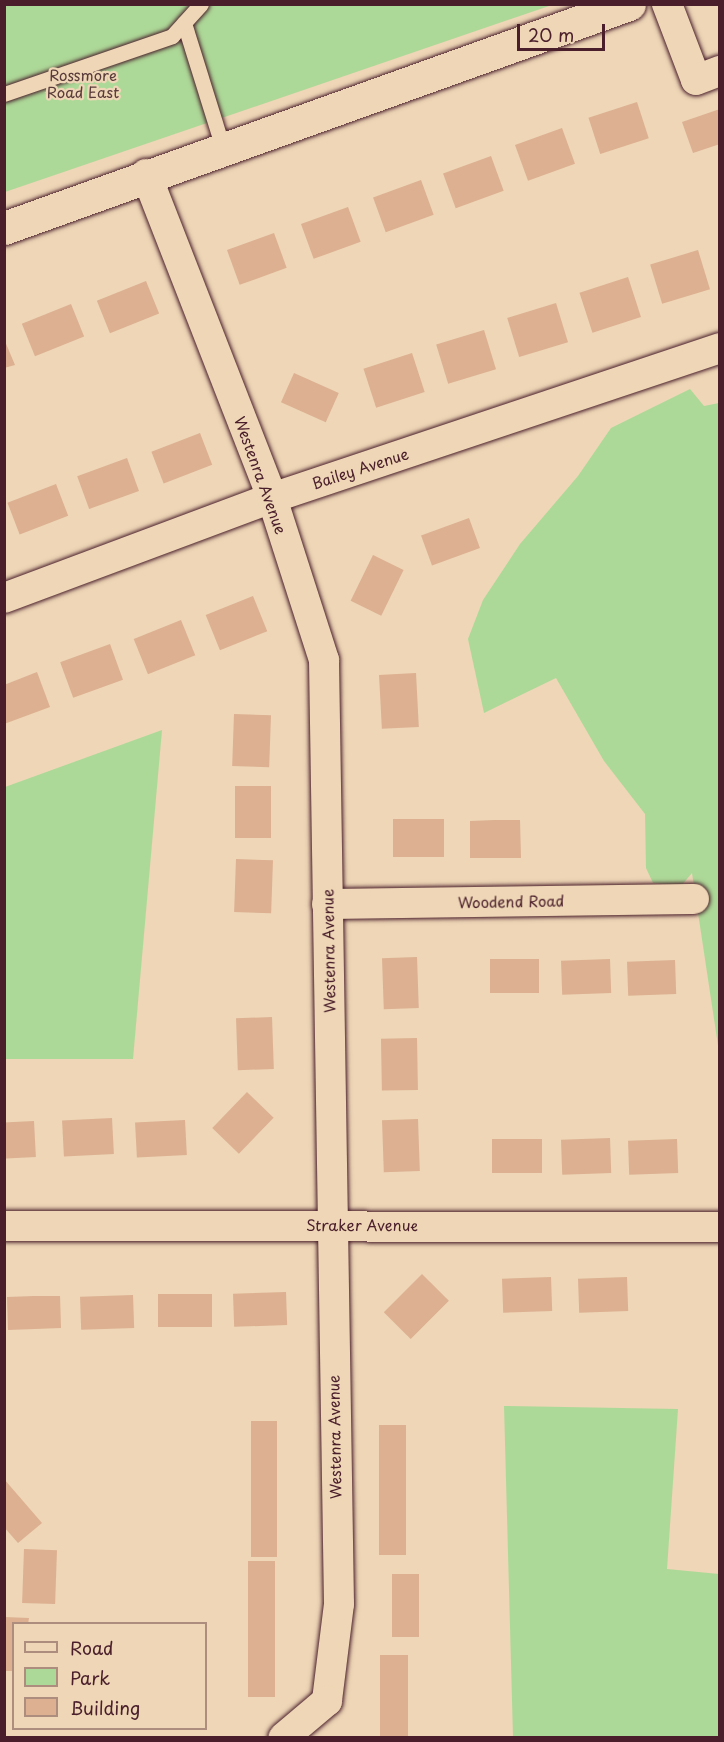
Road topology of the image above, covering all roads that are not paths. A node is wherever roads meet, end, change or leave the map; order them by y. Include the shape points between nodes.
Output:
1 (201, 4) edge
2 (629, 4) edge
3 (667, 4) edge
4 (184, 23) junction
5 (720, 71) edge
6 (4, 94) edge
7 (223, 148) junction
8 (146, 174) junction
9 (4, 228) edge
10 (720, 348) edge
11 (272, 498) junction
12 (4, 598) edge
13 (694, 899) dead end
14 (327, 904) junction
15 (331, 1225) junction
16 (4, 1227) edge
17 (720, 1227) edge
18 (283, 1737) edge

1 - 4 lane
2 - 7 main road
3 - 5 street via 696,80
4 - 6 lane via 172,36
4 - 7 lane
7 - 8 main road
8 - 9 main road
8 - 11 street, Westenra Avenue
10 - 11 street, Bailey Avenue
11 - 12 street, Bailey Avenue
11 - 14 street, Westenra Avenue via 324,660
13 - 14 street, Woodend Road
14 - 15 street, Westenra Avenue
15 - 16 street, Straker Avenue
15 - 17 street, Straker Avenue
15 - 18 street, Westenra Avenue via 339,1604 327,1701

